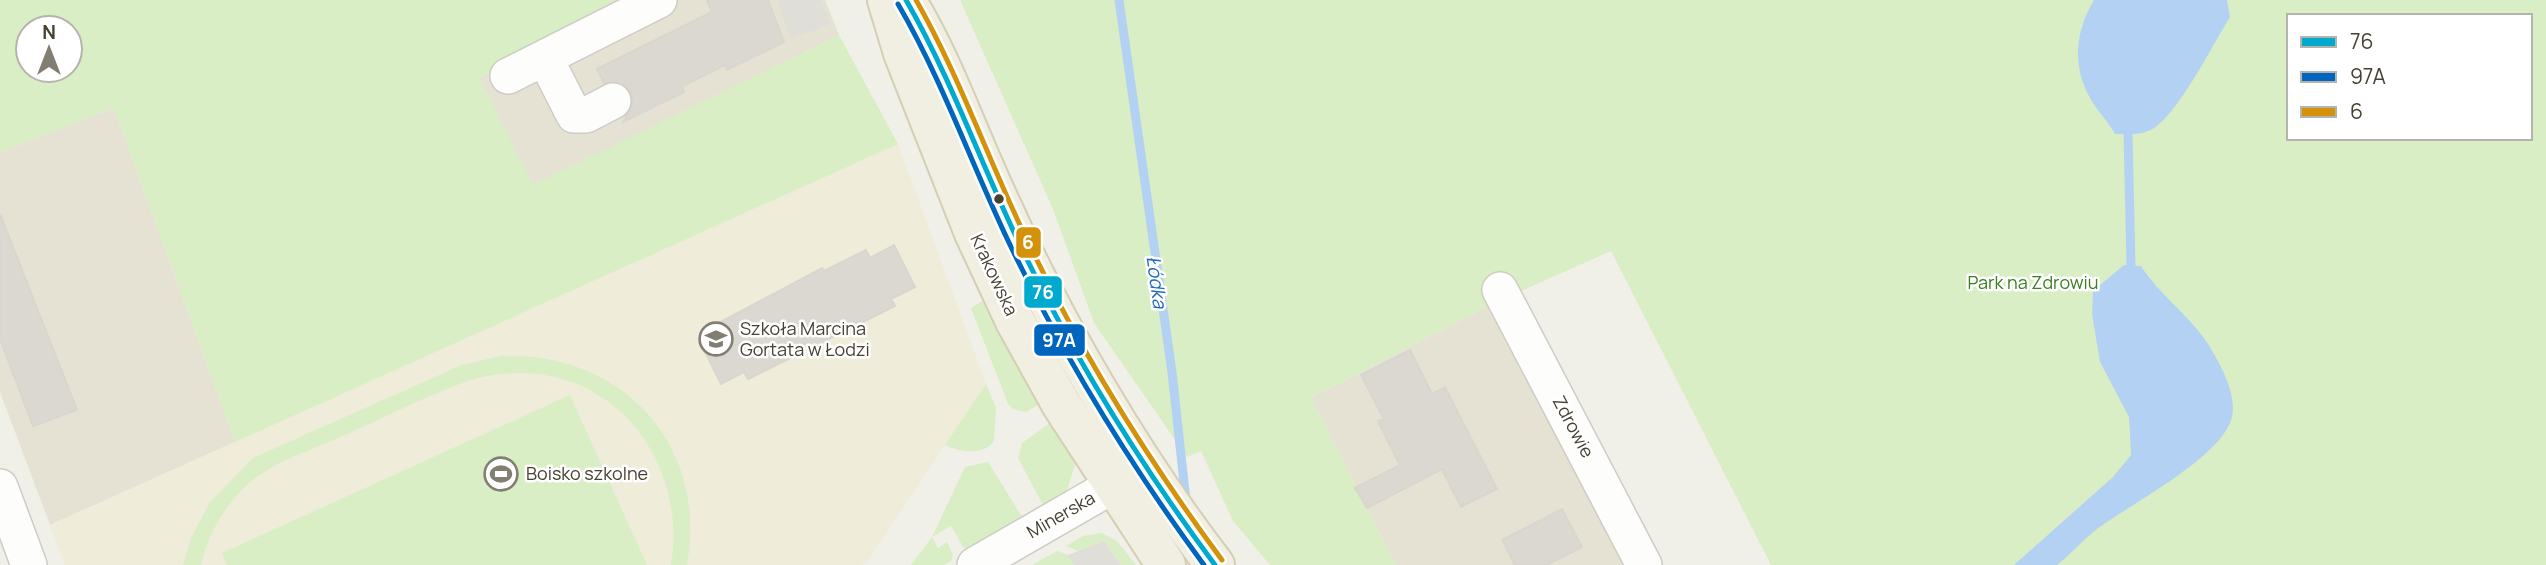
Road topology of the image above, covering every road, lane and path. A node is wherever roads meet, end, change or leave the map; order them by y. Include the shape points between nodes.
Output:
1 (659, 0) edge
2 (887, 0) edge
3 (906, 0) edge
4 (545, 58) junction
5 (508, 76) dead end
6 (613, 102) dead end
7 (1500, 290) dead end
8 (1155, 479) junction
9 (1112, 486) junction
10 (0, 487) edge
11 (29, 565) edge
12 (975, 565) edge
13 (1166, 565) edge
14 (1215, 565) edge
15 (1644, 565) edge

1 - 4 street
2 - 9 main road, Krakowska via 903,53 1015,321
3 - 8 main road, Krakowska via 932,44 1040,284 1086,370
4 - 5 street
4 - 6 street via 574,115 586,115
7 - 15 street, Zdrowie
8 - 9 street, Minerska
8 - 14 main road, Krakowska
9 - 12 street, Minerska
9 - 13 main road, Krakowska
10 - 11 street

